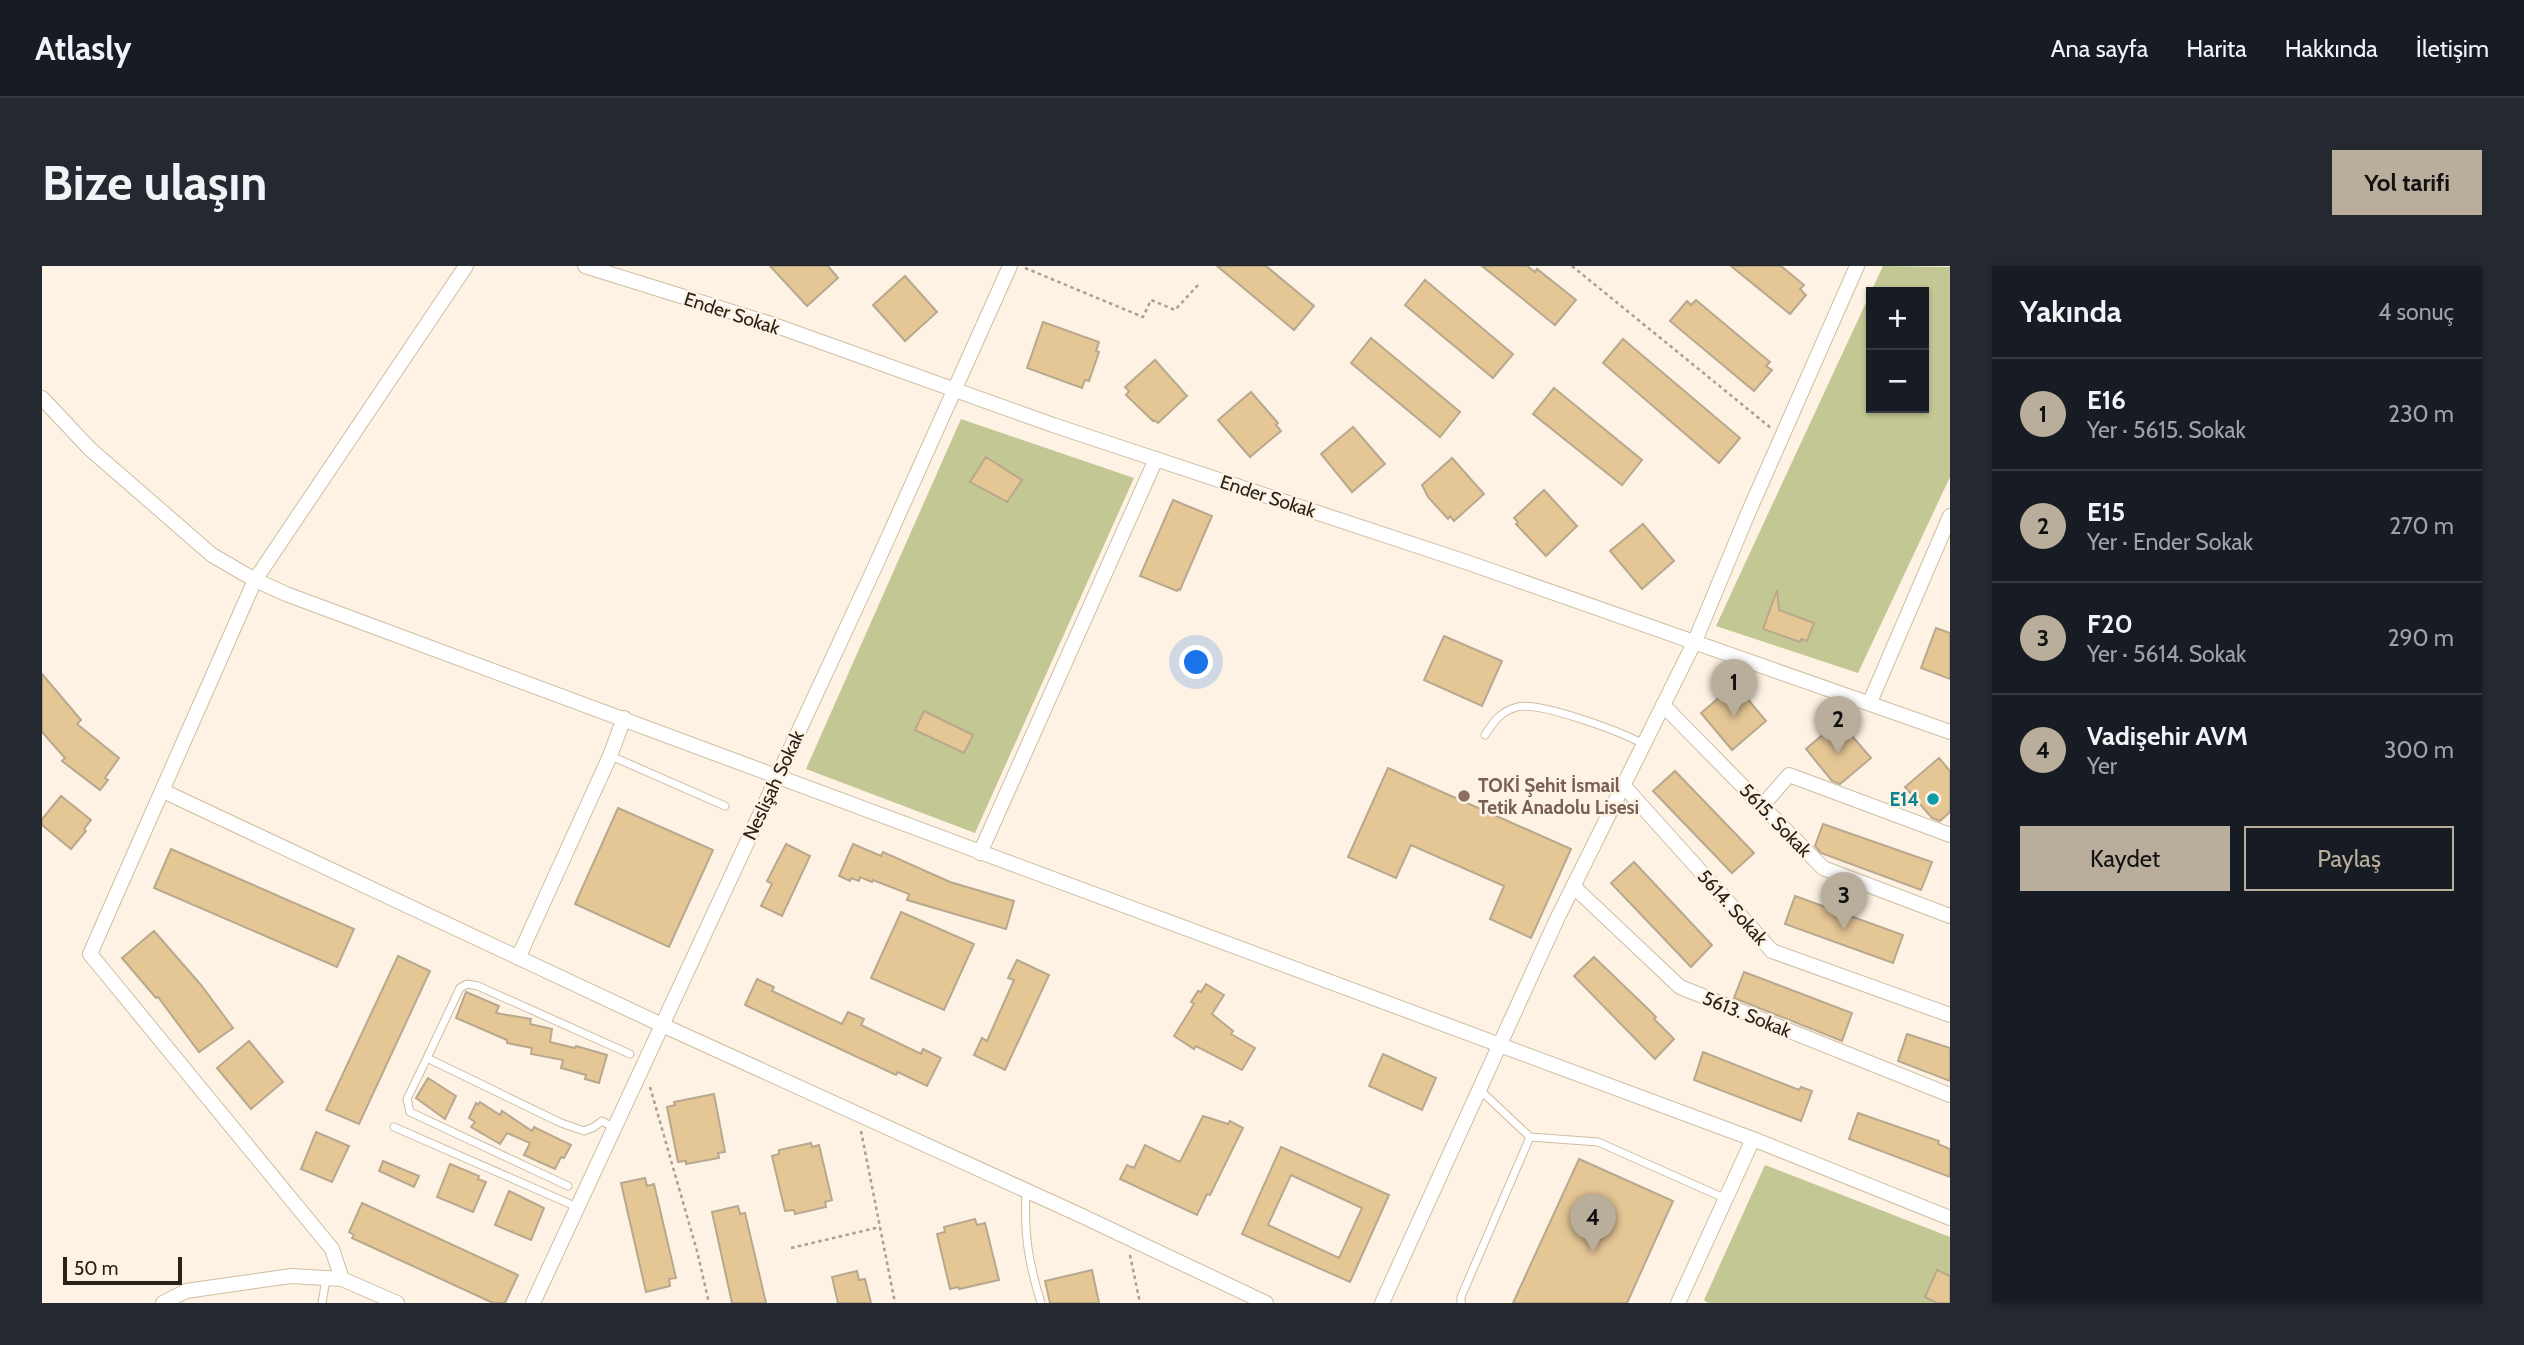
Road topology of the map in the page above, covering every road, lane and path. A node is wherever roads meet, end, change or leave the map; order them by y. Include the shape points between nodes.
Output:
1 (466, 266) edge
2 (585, 266) edge
3 (1010, 266) edge
4 (1021, 266) edge
5 (1572, 266) edge
6 (1857, 266) edge
7 (1198, 285) dead end
8 (954, 391) junction
9 (42, 398) edge
10 (1782, 436) junction
11 (1156, 459) junction
12 (1950, 516) edge
13 (255, 580) junction
14 (1695, 641) junction
15 (1870, 702) junction
16 (1663, 705) junction
17 (625, 718) junction
18 (1950, 732) edge
19 (1485, 735) dead end
20 (1643, 744) junction
21 (610, 756) junction
22 (777, 775) junction
23 (1623, 785) junction
24 (163, 791) junction
25 (725, 806) dead end
26 (1762, 806) junction
27 (1950, 835) edge
28 (981, 853) junction
29 (1573, 886) junction
30 (1950, 916) edge
31 (518, 958) junction
32 (1950, 1015) edge
33 (662, 1025) junction
34 (1499, 1047) junction
35 (630, 1054) dead end
36 (428, 1058) junction
37 (644, 1063) junction
38 (1480, 1090) junction
39 (1950, 1095) edge
40 (858, 1114) junction
41 (394, 1127) dead end
42 (614, 1128) junction
43 (1530, 1137) junction
44 (1753, 1139) junction
45 (568, 1186) dead end
46 (1026, 1190) junction
47 (1724, 1198) junction
48 (577, 1208) junction
49 (1950, 1218) edge
50 (880, 1227) junction
51 (1126, 1236) junction
52 (791, 1248) dead end
53 (326, 1278) junction
54 (342, 1279) junction
55 (163, 1303) edge
56 (322, 1303) edge
57 (397, 1303) edge
58 (533, 1303) edge
59 (709, 1303) edge
60 (895, 1303) edge
61 (1041, 1303) edge
62 (1140, 1303) edge
63 (1266, 1303) edge
64 (1382, 1303) edge
65 (1461, 1303) edge
66 (1678, 1303) edge

1 - 13 street
2 - 8 street, Ender Sokak via 774,326
3 - 8 street, Neslişah Sokak
4 - 7 path via 1143,317 1151,300 1175,310
5 - 10 path
6 - 10 street
8 - 11 street, Ender Sokak
8 - 22 street, Neslişah Sokak
9 - 13 street via 90,449 212,555
10 - 14 street
11 - 14 street, Ender Sokak
11 - 28 street
12 - 15 street
13 - 17 street
13 - 24 street
14 - 15 street, Ender Sokak
14 - 16 street
15 - 18 street, Ender Sokak
16 - 20 street
16 - 26 street, 5615. Sokak
17 - 21 street
17 - 22 street
19 - 20 lane via 1498,716 1520,706 1626,734
20 - 23 street
21 - 25 lane
21 - 31 street
22 - 28 street
22 - 33 street, Neslişah Sokak
23 - 29 street
23 - 32 street, 5614. Sokak via 1772,951
24 - 31 street
24 - 54 street via 90,954 332,1249
26 - 27 street via 1788,775
26 - 30 street, 5615. Sokak via 1822,868
28 - 34 street
29 - 34 street
29 - 39 street, 5613. Sokak via 1680,987
31 - 33 street
33 - 37 street, Neslişah Sokak
33 - 40 street
34 - 38 street
34 - 44 street
35 - 36 lane via 467,984 460,988
36 - 42 lane via 561,1123 584,1131 602,1121
36 - 45 lane via 407,1099 410,1112
37 - 42 street, Neslişah Sokak
37 - 59 path
38 - 43 lane
38 - 64 street
40 - 46 street
40 - 50 path
41 - 48 lane
42 - 48 street, Neslişah Sokak
43 - 47 lane via 1598,1142
43 - 65 lane
44 - 47 street
44 - 49 street
46 - 51 street
46 - 61 lane via 1028,1261
47 - 66 street
48 - 58 street, Neslişah Sokak
50 - 52 path
50 - 60 path
51 - 62 path
51 - 63 street
53 - 54 street
53 - 55 street via 291,1276 186,1291
53 - 56 lane
54 - 57 street

